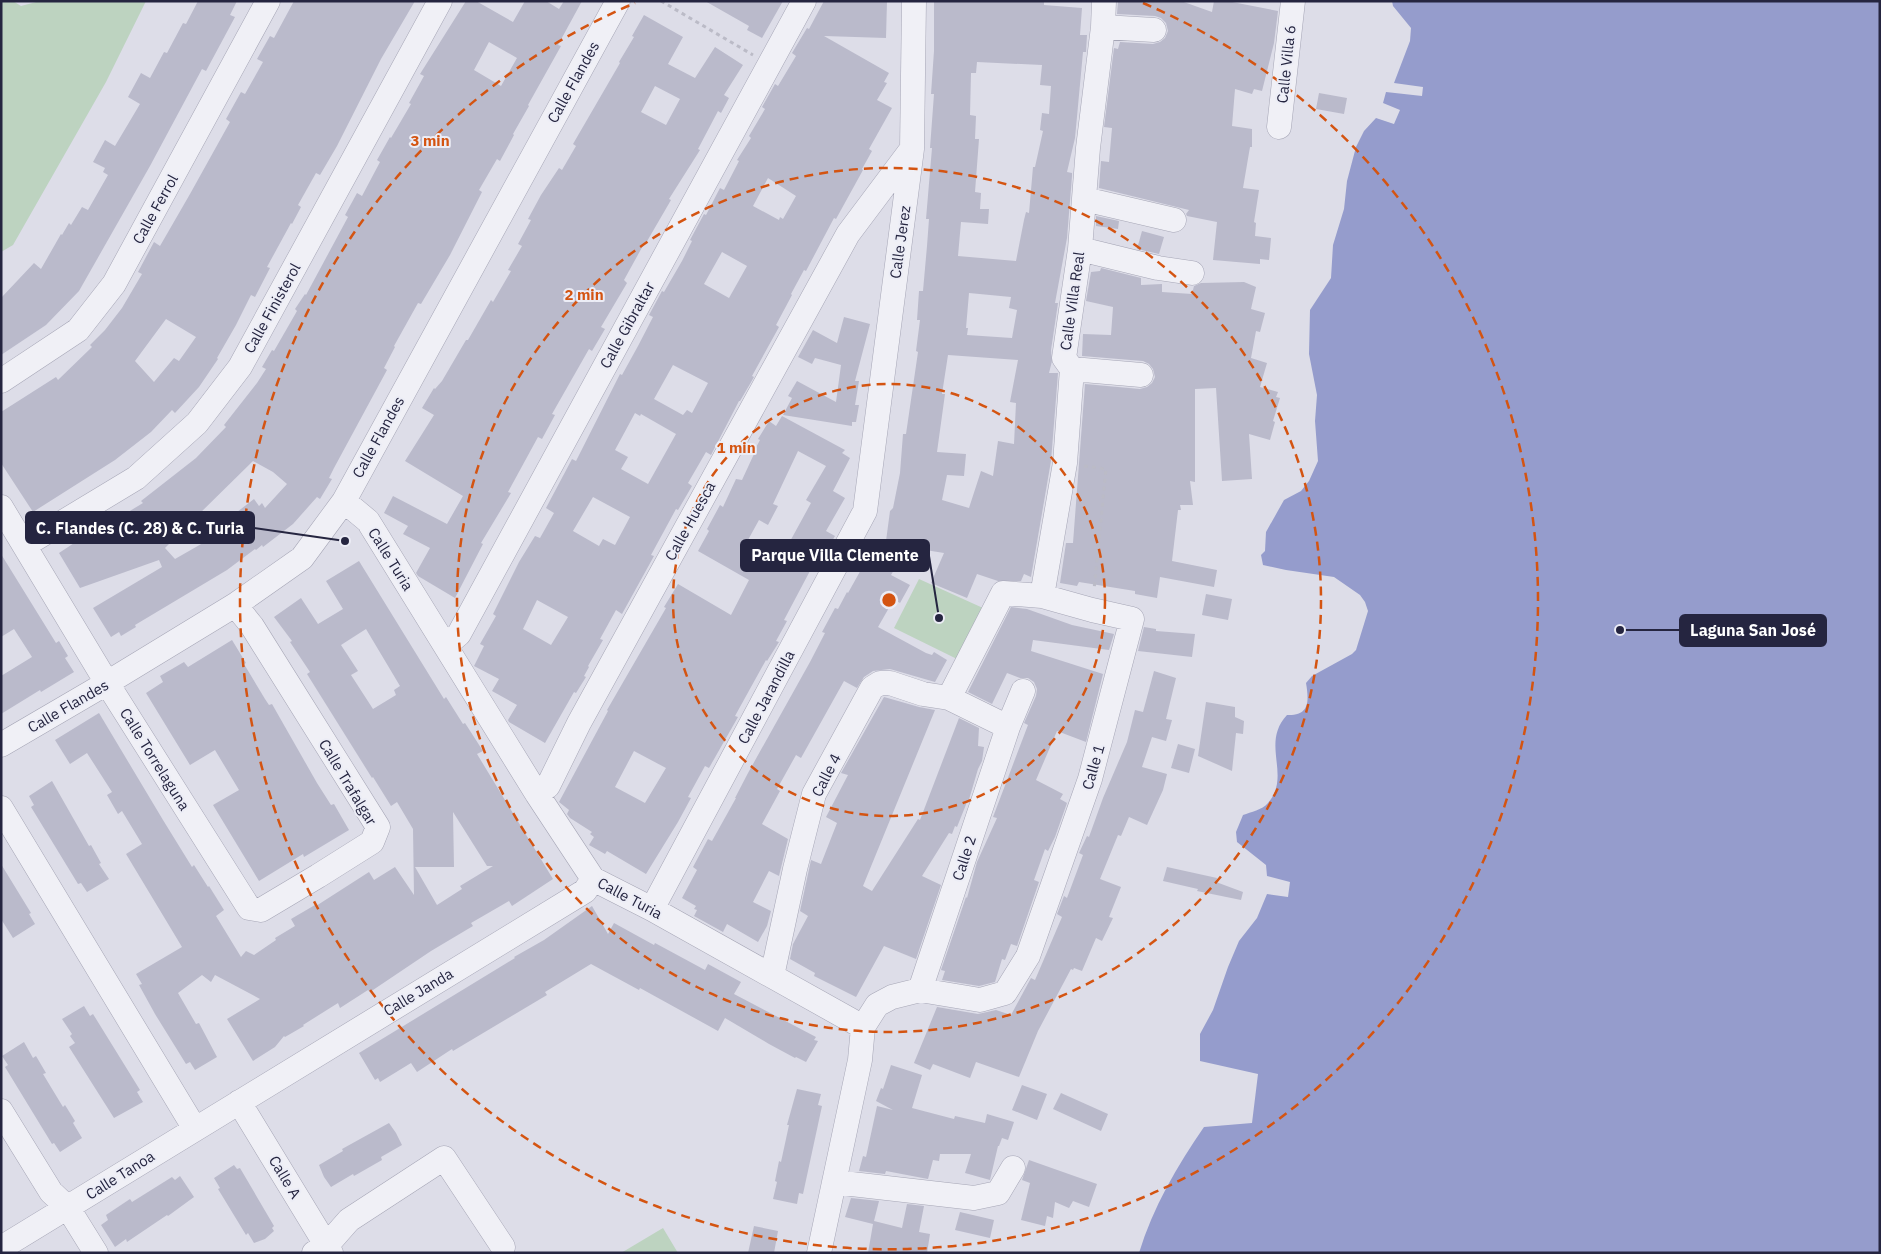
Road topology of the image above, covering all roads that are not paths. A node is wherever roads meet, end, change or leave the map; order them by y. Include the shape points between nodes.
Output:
1 (268, 1) edge
2 (440, 1) edge
3 (618, 1) edge
4 (804, 1) edge
5 (914, 1) edge
6 (1104, 1) edge
7 (1287, 3) edge
8 (1103, 27) junction
9 (1154, 30) dead end
10 (1279, 127) dead end
11 (912, 149) junction
12 (1084, 199) junction
13 (1174, 220) dead end
14 (1080, 249) junction
15 (1192, 273) dead end
16 (1072, 369) junction
17 (1141, 375) dead end
18 (1, 381) edge
19 (868, 481) joint
20 (344, 501) junction
21 (1, 506) edge
22 (25, 546) junction
23 (1042, 596) junction
24 (235, 605) junction
25 (446, 645) junction
26 (107, 683) junction
27 (1022, 691) dead end
28 (950, 698) junction
29 (1008, 727) junction
30 (1, 744) edge
31 (537, 794) junction
32 (1, 808) edge
33 (593, 879) junction
34 (249, 908) joint
35 (652, 910) junction
36 (772, 976) junction
37 (920, 990) junction
38 (863, 1027) junction
39 (239, 1102) junction
40 (1, 1111) edge
41 (195, 1129) junction
42 (1013, 1168) dead end
43 (834, 1182) junction
44 (68, 1208) junction
45 (503, 1247) dead end
46 (1, 1248) edge
47 (324, 1250) edge
48 (96, 1253) edge
49 (819, 1253) edge

1 - 18 street, Calle Ferrol via 114,284 78,330
2 - 22 street, Calle Finisterol via 240,367 197,423 136,478
3 - 20 street, Calle Flandes
4 - 25 street, Calle Gibraltar via 459,634
5 - 11 street, Calle Jerez
6 - 8 street, Calle Villa Real
7 - 10 street, Calle Villa 6
8 - 9 street
8 - 12 street, Calle Villa Real
11 - 19 street, Calle Jerez
11 - 31 street, Calle Huesca via 848,234 548,786
12 - 13 street
12 - 14 street, Calle Villa Real
14 - 15 street
14 - 16 street, Calle Villa Real via 1064,358
16 - 17 street
16 - 23 street, Calle Villa Real via 1065,462
19 - 35 street, Calle Jarandilla via 865,511
20 - 24 street, Calle Flandes via 302,558
20 - 25 street, Calle Turia via 368,521
21 - 22 street, Calle Torrelaguna
22 - 26 street, Calle Torrelaguna
23 - 28 street, Calle 1 via 1003,593
23 - 37 street, Calle 1 via 1132,619 1090,779 1028,956 1005,994 980,1000
24 - 26 street, Calle Flandes
24 - 34 street, Calle Trafalgar via 252,626 378,827 372,842 318,876 261,910
25 - 31 street, Calle Turia
26 - 30 street, Calle Flandes
26 - 34 street, Calle Torrelaguna
27 - 29 street, Calle 2
28 - 29 street
28 - 36 street, Calle 4 via 923,694 890,683 880,683 872,688 814,794
29 - 37 street, Calle 2
31 - 33 street, Calle Turia
32 - 41 street
33 - 35 street, Calle Turia
33 - 39 street, Calle Janda via 585,891
35 - 36 street, Calle Turia
36 - 38 street, Calle Turia
37 - 38 street, Calle 1 via 877,1004
38 - 43 street via 860,1060
39 - 41 street, Calle Tanoa
39 - 47 street, Calle A
40 - 44 street via 51,1192
41 - 44 street, Calle Tanoa
42 - 43 street via 998,1193 974,1198
43 - 49 street
44 - 46 street, Calle Tanoa
44 - 48 street
45 - 47 street via 444,1158 349,1220

